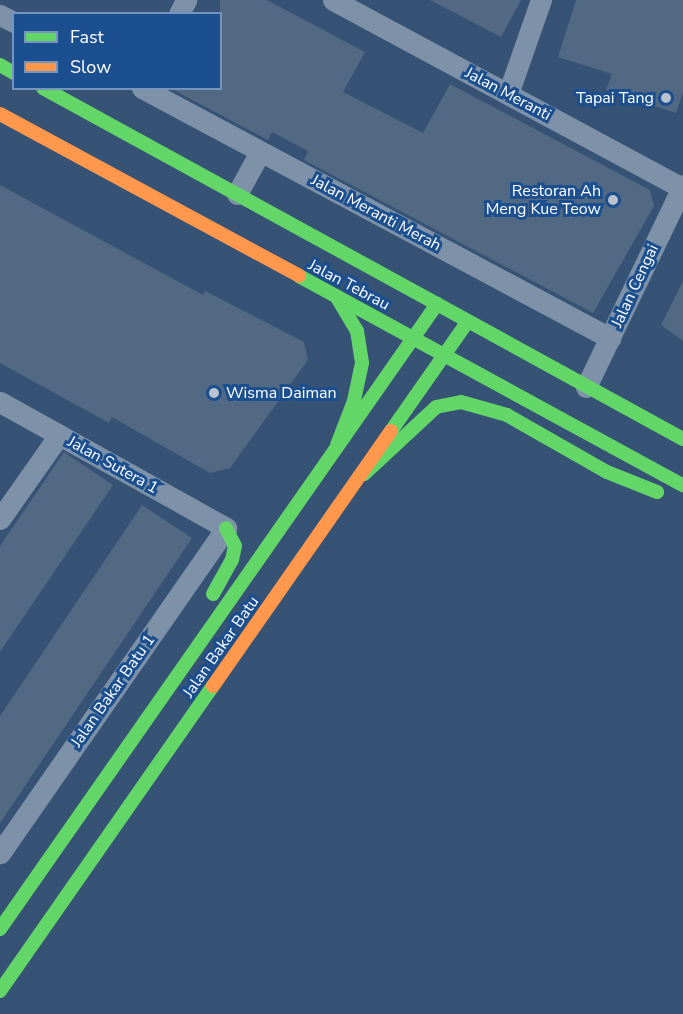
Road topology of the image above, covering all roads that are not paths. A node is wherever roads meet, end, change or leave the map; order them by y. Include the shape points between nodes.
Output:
1 (333, 0) edge
2 (541, 0) edge
3 (47, 90) edge
4 (146, 90) edge
5 (508, 94) junction
6 (0, 114) edge
7 (260, 152) junction
8 (682, 186) edge
9 (237, 194) junction
10 (336, 296) junction
11 (437, 304) junction
12 (468, 321) junction
13 (610, 338) junction
14 (413, 339) junction
15 (446, 356) junction
16 (586, 387) junction
17 (0, 402) edge
18 (59, 435) junction
19 (683, 439) edge
20 (337, 445) junction
21 (364, 474) junction
22 (683, 485) edge
23 (673, 498) dead end
24 (0, 519) edge
25 (226, 528) junction
26 (196, 645) junction
27 (134, 735) junction
28 (0, 853) edge
29 (0, 929) edge
30 (0, 943) edge
31 (0, 991) edge

1 - 5 street, Jalan Meranti
2 - 5 street
3 - 9 main road, Jalan Tebrau
4 - 7 street, Jalan Meranti Merah
5 - 8 street, Jalan Meranti
6 - 10 main road, Jalan Tebrau
7 - 9 street
7 - 13 street, Jalan Meranti Merah
8 - 13 street, Jalan Cengai
9 - 11 main road, Jalan Tebrau
10 - 14 main road, Jalan Tebrau
10 - 20 main road via 357,331 362,363 354,401
11 - 12 main road, Jalan Tebrau
11 - 14 main road, Jalan Bakar Batu
12 - 15 main road, Jalan Bakar Batu
12 - 16 main road, Jalan Tebrau
13 - 16 street, Jalan Cengai
14 - 15 main road, Jalan Tebrau
14 - 20 main road, Jalan Bakar Batu
15 - 21 main road, Jalan Bakar Batu
15 - 22 main road, Jalan Tebrau
16 - 19 main road, Jalan Tebrau
17 - 18 street, Jalan Sutera 1
18 - 24 street
18 - 25 street, Jalan Sutera 1
20 - 26 main road, Jalan Bakar Batu
21 - 23 main road via 436,407 460,402 507,415 607,472
21 - 31 main road, Jalan Bakar Batu
25 - 26 main road via 235,546 232,560 200,618
25 - 28 street, Jalan Bakar Batu 1
26 - 27 main road, Jalan Bakar Batu
27 - 29 main road, Jalan Bakar Batu
27 - 30 main road

